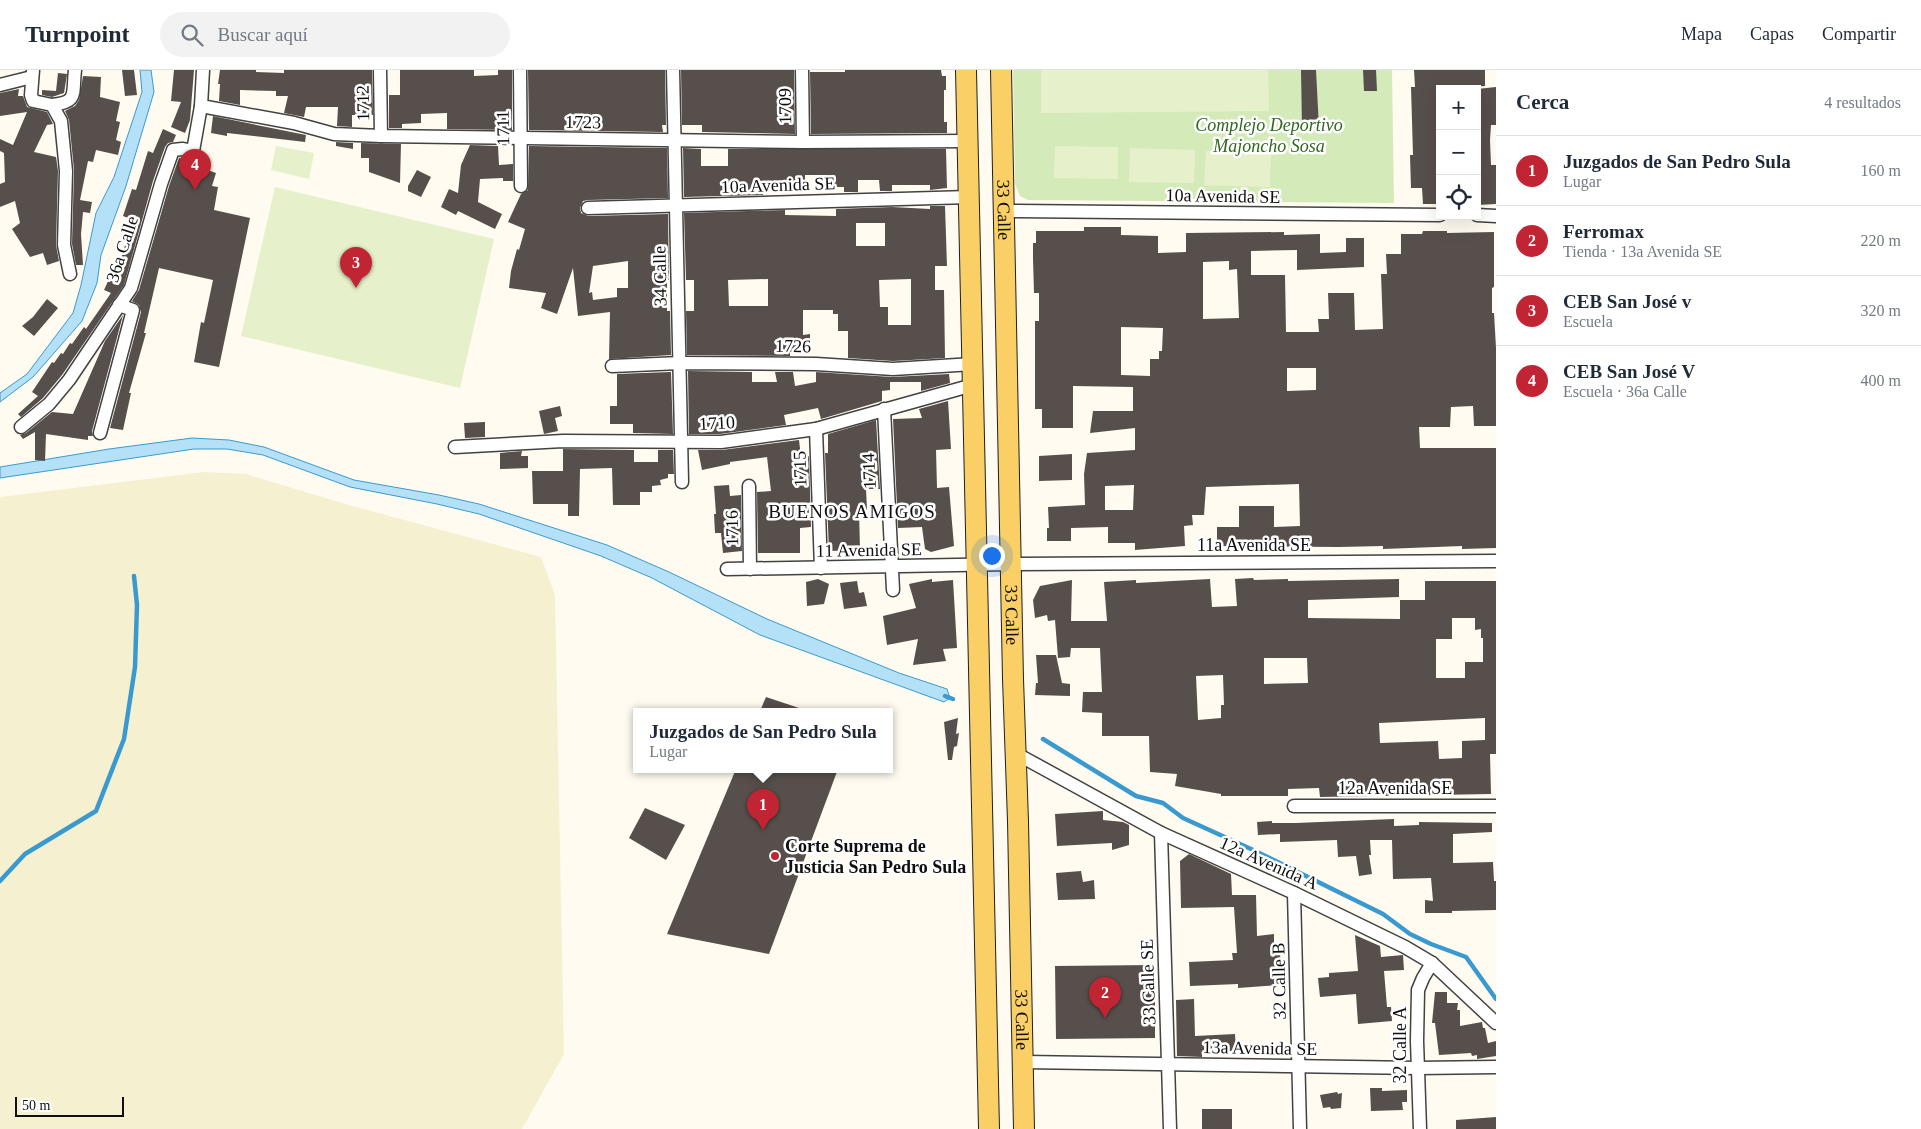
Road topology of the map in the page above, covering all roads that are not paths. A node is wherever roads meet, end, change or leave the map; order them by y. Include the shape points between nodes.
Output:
1 (74, 70) edge
2 (203, 70) edge
3 (380, 70) edge
4 (520, 70) edge
5 (672, 70) edge
6 (802, 70) edge
7 (966, 70) edge
8 (1001, 70) edge
9 (32, 74) edge
10 (0, 85) edge
11 (52, 105) junction
12 (201, 106) junction
13 (381, 136) junction
14 (521, 138) junction
15 (674, 140) junction
16 (968, 141) junction
17 (803, 142) junction
18 (521, 186) dead end
19 (969, 196) junction
20 (676, 205) junction
21 (588, 208) dead end
22 (1005, 211) junction
23 (1436, 215) edge
24 (1481, 216) edge
25 (1496, 216) edge
26 (70, 274) dead end
27 (119, 305) junction
28 (680, 363) junction
29 (973, 364) junction
30 (612, 366) dead end
31 (973, 384) junction
32 (884, 410) junction
33 (21, 427) dead end
34 (816, 429) junction
35 (100, 433) dead end
36 (682, 442) junction
37 (456, 447) dead end
38 (682, 482) dead end
39 (749, 486) dead end
40 (1496, 561) edge
41 (1012, 564) junction
42 (977, 565) junction
43 (891, 567) junction
44 (821, 568) junction
45 (750, 569) junction
46 (727, 570) dead end
47 (892, 590) dead end
48 (1015, 753) junction
49 (1294, 806) dead end
50 (1496, 806) edge
51 (1161, 833) junction
52 (1294, 892) junction
53 (1432, 964) junction
54 (1496, 1023) edge
55 (1024, 1062) junction
56 (1168, 1064) junction
57 (1298, 1066) junction
58 (1496, 1067) edge
59 (1418, 1068) junction
60 (989, 1129) edge
61 (1024, 1129) edge
62 (1170, 1129) edge
63 (1300, 1129) edge
64 (1420, 1129) edge

1 - 11 street via 72,98 67,103
2 - 12 street, 36a Calle
3 - 13 street, 1712
4 - 14 street, 1711
5 - 15 street, 34 Calle
6 - 17 street, 1709
7 - 16 main road, 33 Calle
8 - 22 main road, 33 Calle
9 - 10 street
9 - 11 street via 33,101
11 - 26 street via 61,121 66,171 64,245
12 - 13 street, 1723 via 294,123 334,134
12 - 27 street, 36a Calle via 193,151 173,150 131,288
13 - 14 street, 1723
14 - 15 street, 1723
14 - 18 street, 1711
15 - 17 street, 1723
15 - 20 street, 34 Calle
16 - 17 street, 1723
16 - 19 main road, 33 Calle
19 - 20 street, 10a Avenida SE
19 - 29 main road, 33 Calle
20 - 21 street, 10a Avenida SE
20 - 28 street, 34 Calle
22 - 23 street, 10a Avenida SE
22 - 41 main road, 33 Calle
24 - 25 street
27 - 33 street, 36a Calle via 69,380 49,404
27 - 35 street via 133,310
28 - 29 street, 1726 via 816,364 893,369
28 - 30 street, 1726
28 - 36 street, 34 Calle
29 - 31 main road, 33 Calle
31 - 32 street, 1710
31 - 42 main road, 33 Calle
32 - 34 street, 1710
32 - 43 street, 1714
34 - 36 street, 1710 via 722,442
34 - 44 street, 1715
36 - 37 street, 1710 via 563,441
36 - 38 street, 34 Calle
39 - 45 street, 1716
40 - 41 street, 11a Avenida SE
41 - 42 street, 11 Avenida SE
41 - 48 main road, 33 Calle
42 - 43 street, 11 Avenida SE
42 - 60 main road, 33 Calle
43 - 44 street, 11 Avenida SE
43 - 47 street, 1714
44 - 45 street, 11 Avenida SE
45 - 46 street, 11 Avenida SE
48 - 51 street, 12a Avenida A
48 - 55 main road, 33 Calle
49 - 50 street, 12a Avenida SE
51 - 52 street, 12a Avenida A
51 - 56 street, 33 Calle SE
52 - 53 street, 12a Avenida A via 1405,947
52 - 57 street, 32 Calle B
53 - 54 street, 12a Avenida A
53 - 59 street, 32 Calle A via 1418,990
55 - 56 street, 13a Avenida SE
55 - 61 main road, 33 Calle
56 - 57 street, 13a Avenida SE
56 - 62 street, 33 Calle SE
57 - 59 street, 13a Avenida SE
57 - 63 street, 32 Calle B
58 - 59 street, 13a Avenida SE
59 - 64 street, 32 Calle A

